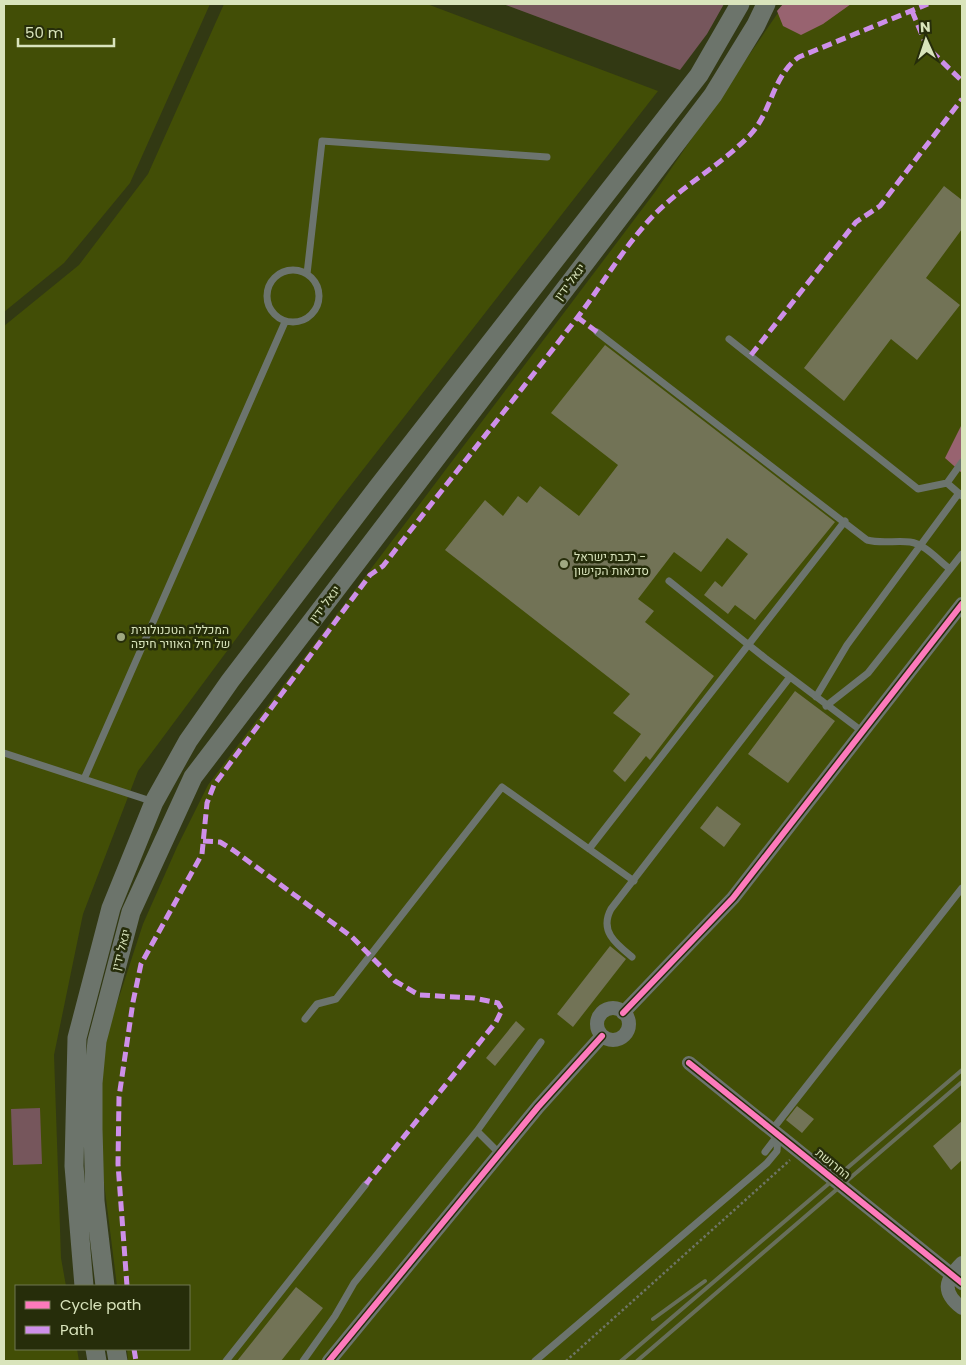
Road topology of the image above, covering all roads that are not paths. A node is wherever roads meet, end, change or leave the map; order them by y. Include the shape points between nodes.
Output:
1 (740, 4) edge
2 (766, 4) edge
3 (547, 158) dead end
4 (306, 274) junction
5 (285, 322) junction
6 (597, 332) dead end
7 (729, 339) dead end
8 (962, 462) edge
9 (947, 483) junction
10 (961, 494) edge
11 (845, 521) junction
12 (920, 545) junction
13 (962, 554) edge
14 (950, 569) junction
15 (669, 581) dead end
16 (962, 604) edge
17 (747, 644) junction
18 (790, 677) junction
19 (816, 697) junction
20 (826, 706) junction
21 (863, 732) junction
22 (4, 753) edge
23 (84, 779) junction
24 (154, 802) junction
25 (589, 849) junction
26 (634, 880) junction
27 (962, 888) edge
28 (632, 957) dead end
29 (623, 1013) junction
30 (305, 1019) dead end
31 (602, 1036) junction
32 (541, 1042) dead end
33 (689, 1064) dead end
34 (477, 1131) junction
35 (775, 1133) junction
36 (765, 1152) dead end
37 (500, 1153) junction
38 (366, 1184) dead end
39 (962, 1263) edge
40 (951, 1274) junction
41 (962, 1283) edge
42 (84, 1285) edge
43 (105, 1285) edge
44 (962, 1308) edge
45 (226, 1361) edge
46 (303, 1361) edge
47 (329, 1361) edge
48 (534, 1361) edge

1 - 24 main road, יגאל ידין via 699,75 230,681 188,741
2 - 43 main road, יגאל ידין via 713,95 194,777 131,912 97,1041 93,1083 95,1202
3 - 4 lane via 322,141
4 - 5 lane via 318,286 319,303 315,311 302,321
4 - 5 lane via 298,270 281,273 268,286 271,312
5 - 23 lane
6 - 11 lane
7 - 9 lane via 918,490
8 - 9 lane
9 - 10 lane
10 - 12 lane
11 - 12 lane via 867,540
11 - 17 lane
12 - 14 lane
12 - 19 lane via 847,645
13 - 14 lane
14 - 20 lane via 868,673
15 - 17 lane
16 - 21 street
17 - 18 lane
17 - 25 lane
18 - 19 lane
18 - 26 lane
19 - 20 lane
20 - 21 lane
21 - 29 street via 733,898
22 - 23 lane
23 - 24 lane
24 - 42 main road, יגאל ידין via 111,908 77,1038 74,1166
25 - 26 lane
25 - 30 lane via 502,787 336,999 317,1004
26 - 28 lane via 606,920 613,942
27 - 35 lane
29 - 31 street via 612,1008 601,1014 597,1025
29 - 31 street via 629,1026 623,1037 611,1040
31 - 37 street
32 - 34 lane
33 - 35 street, החרושת
34 - 37 lane
34 - 46 lane via 354,1283
35 - 36 lane
35 - 40 street, החרושת
35 - 48 lane via 777,1151 767,1163
37 - 47 street
38 - 45 lane
39 - 40 street
40 - 41 street, החרושת
40 - 44 street via 949,1295

